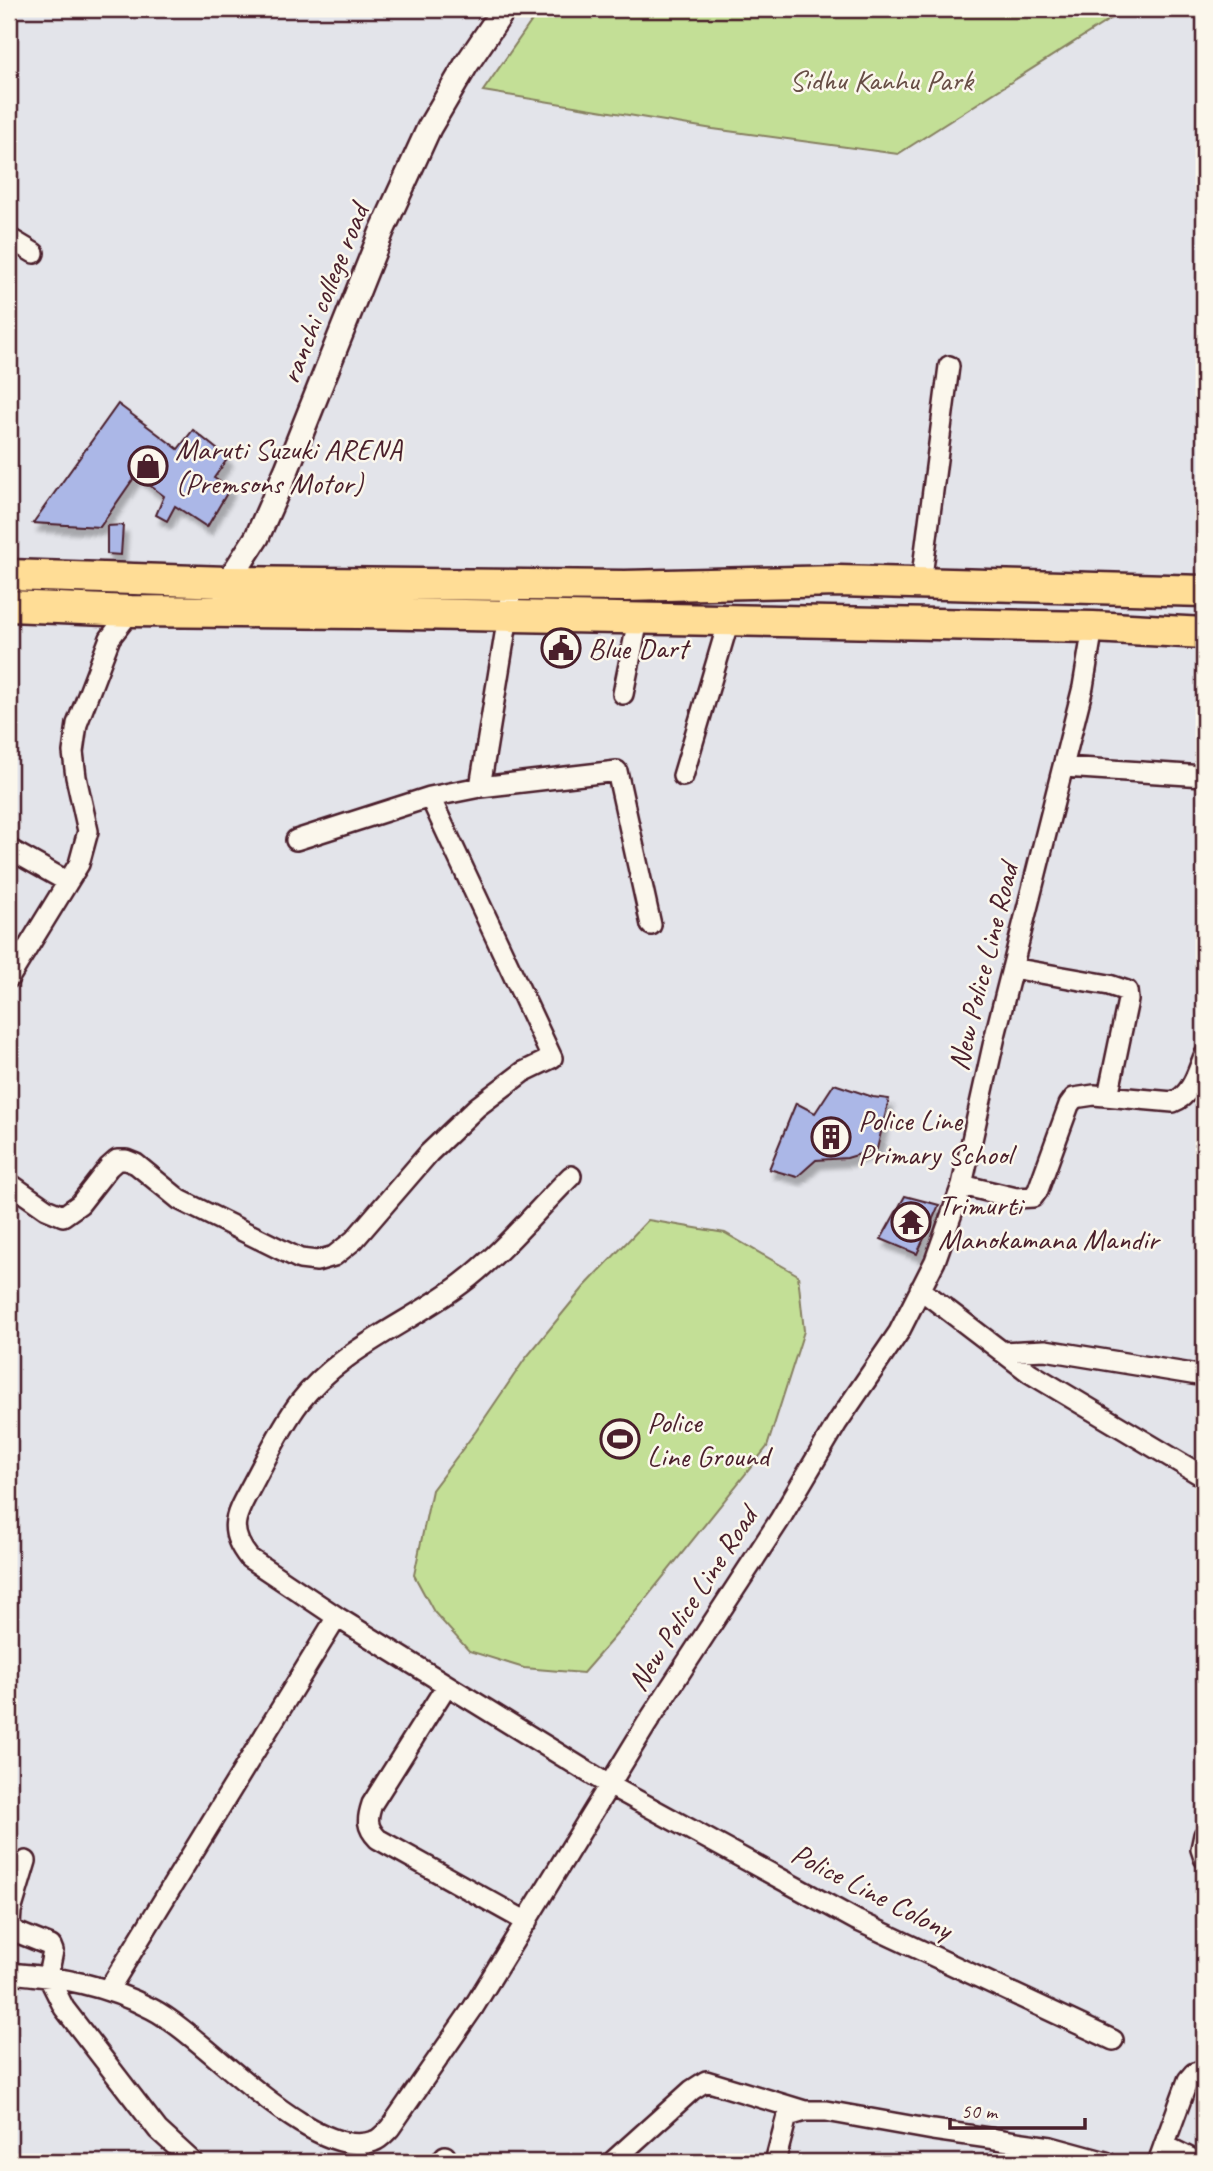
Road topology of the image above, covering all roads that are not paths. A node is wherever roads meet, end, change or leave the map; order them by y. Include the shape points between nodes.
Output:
1 (504, 9) edge
2 (9, 238) edge
3 (34, 253) dead end
4 (949, 366) dead end
5 (9, 575) edge
6 (228, 582) junction
7 (921, 584) junction
8 (511, 585) junction
9 (1204, 591) edge
10 (10, 607) edge
11 (131, 611) junction
12 (223, 612) junction
13 (508, 616) junction
14 (638, 620) junction
15 (729, 620) junction
16 (1093, 627) junction
17 (1204, 633) edge
18 (623, 694) dead end
19 (1064, 767) junction
20 (683, 776) dead end
21 (1204, 776) edge
22 (480, 788) junction
23 (430, 797) junction
24 (296, 840) dead end
25 (9, 849) edge
26 (68, 882) junction
27 (650, 925) dead end
28 (1012, 968) junction
29 (9, 978) edge
30 (1204, 1056) edge
31 (1108, 1096) junction
32 (570, 1176) dead end
33 (9, 1183) edge
34 (962, 1185) junction
35 (920, 1289) junction
36 (1002, 1352) junction
37 (1204, 1377) edge
38 (1204, 1477) edge
39 (337, 1617) junction
40 (447, 1685) junction
41 (609, 1785) junction
42 (1204, 1835) edge
43 (1204, 1858) edge
44 (26, 1861) dead end
45 (527, 1922) junction
46 (9, 1973) edge
47 (48, 1976) junction
48 (109, 1989) junction
49 (1113, 2040) dead end
50 (1204, 2070) edge
51 (806, 2111) junction
52 (1161, 2154) edge
53 (193, 2162) edge
54 (612, 2162) edge
55 (775, 2162) edge
56 (1106, 2162) edge
57 (1198, 2162) edge

1 - 6 street, ranchi college road via 429,128 257,537
2 - 3 street
4 - 7 street
5 - 6 main road
6 - 8 main road
6 - 12 street, ranchi college road
7 - 8 main road
7 - 9 main road
8 - 13 street
10 - 11 main road
11 - 12 main road
11 - 26 street via 110,638 77,724 73,752 88,831 79,864
12 - 13 main road
13 - 14 main road
13 - 22 street
14 - 15 main road
14 - 18 street
15 - 16 main road
15 - 20 street
16 - 17 main road
16 - 19 street, New Police Line Road
19 - 21 street
19 - 28 street, New Police Line Road
22 - 23 street
22 - 27 street via 617,771
23 - 24 street
23 - 33 street via 552,1058 523,1072 477,1107 429,1153 354,1240 334,1256 300,1259 180,1200 126,1160 108,1167 80,1204 63,1216
25 - 26 street
26 - 29 street
28 - 31 street via 1127,991
28 - 34 street, New Police Line Road
30 - 31 street via 1182,1099
31 - 34 street via 1074,1098 1033,1198
32 - 39 street, Police Line Colony via 463,1283 383,1333 320,1380 278,1434 239,1510 234,1530 239,1546 249,1558
34 - 35 street, New Police Line Road
35 - 36 street
35 - 41 street, New Police Line Road via 899,1332
36 - 37 street via 1045,1350
36 - 38 street
39 - 40 street, Police Line Colony
39 - 48 street
40 - 41 street, Police Line Colony
40 - 45 street via 372,1804 369,1829 378,1839
41 - 45 street, New Police Line Road
41 - 49 street, Police Line Colony via 856,1920
42 - 43 street
44 - 47 street via 10,1926 51,1947
45 - 48 street, New Police Line Road via 390,2128 377,2141 361,2144 344,2142 298,2121 155,2010
46 - 47 street
47 - 48 street
47 - 53 street via 64,2008 125,2091
50 - 52 street via 1188,2080
51 - 54 street via 706,2081
51 - 55 street via 786,2120
51 - 56 street via 1051,2147
52 - 57 street

